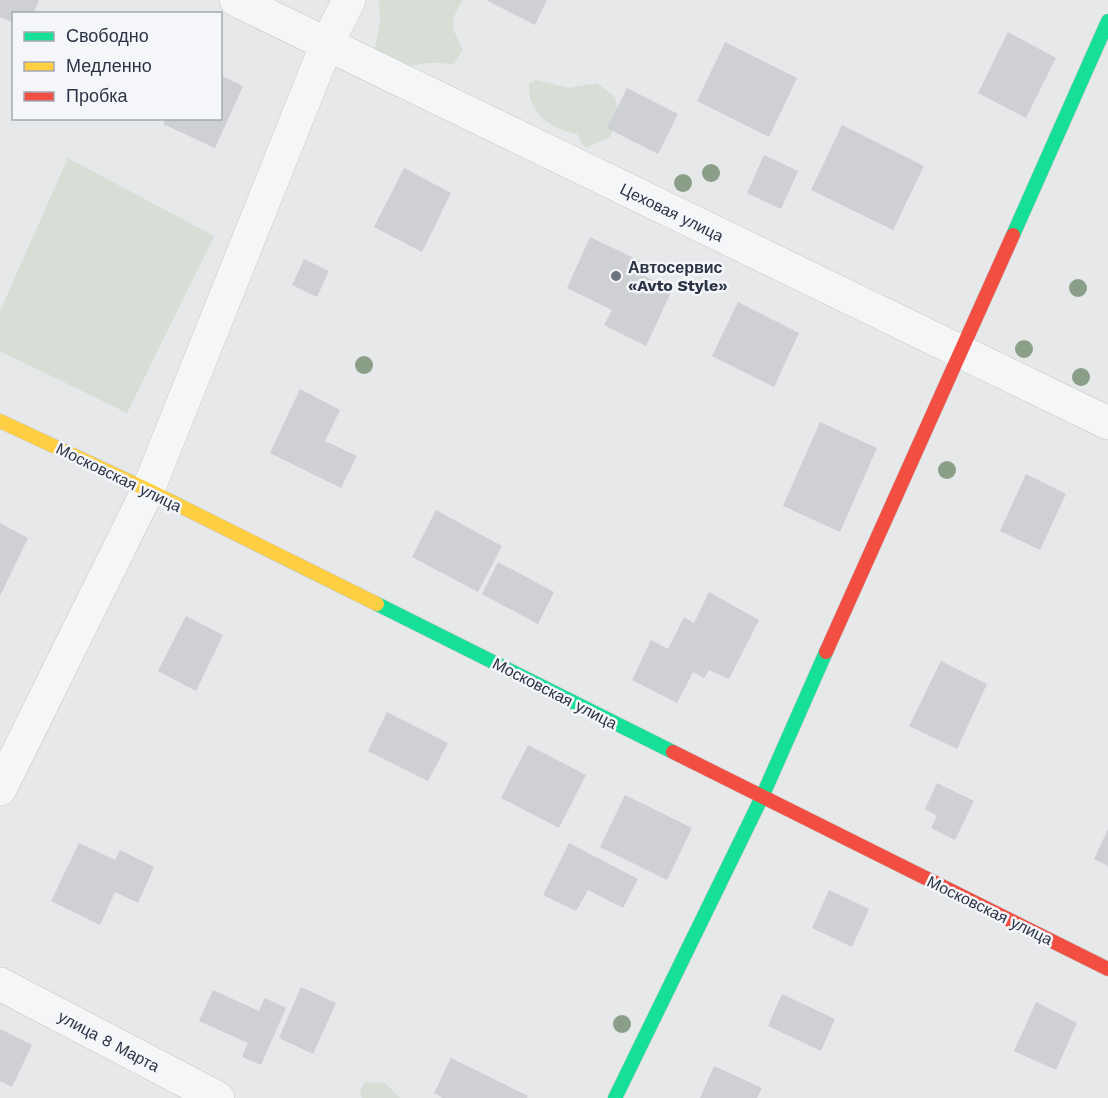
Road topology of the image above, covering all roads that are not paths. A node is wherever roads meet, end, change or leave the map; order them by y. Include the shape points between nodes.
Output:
1 (236, 0) edge
2 (350, 0) edge
3 (1108, 21) edge
4 (326, 46) junction
5 (959, 350) junction
6 (0, 421) edge
7 (1108, 423) edge
8 (147, 490) junction
9 (0, 789) edge
10 (762, 796) junction
11 (1108, 969) edge
12 (0, 984) edge
13 (218, 1098) edge
14 (615, 1098) edge

1 - 4 street, Цеховая улица
2 - 4 street
3 - 5 street
4 - 5 street, Цеховая улица
4 - 8 street
5 - 7 street, Цеховая улица
5 - 10 street
6 - 8 street, Московская улица
8 - 9 street
8 - 10 street, Московская улица
10 - 11 street, Московская улица
10 - 14 street
12 - 13 street, улица 8 Марта

